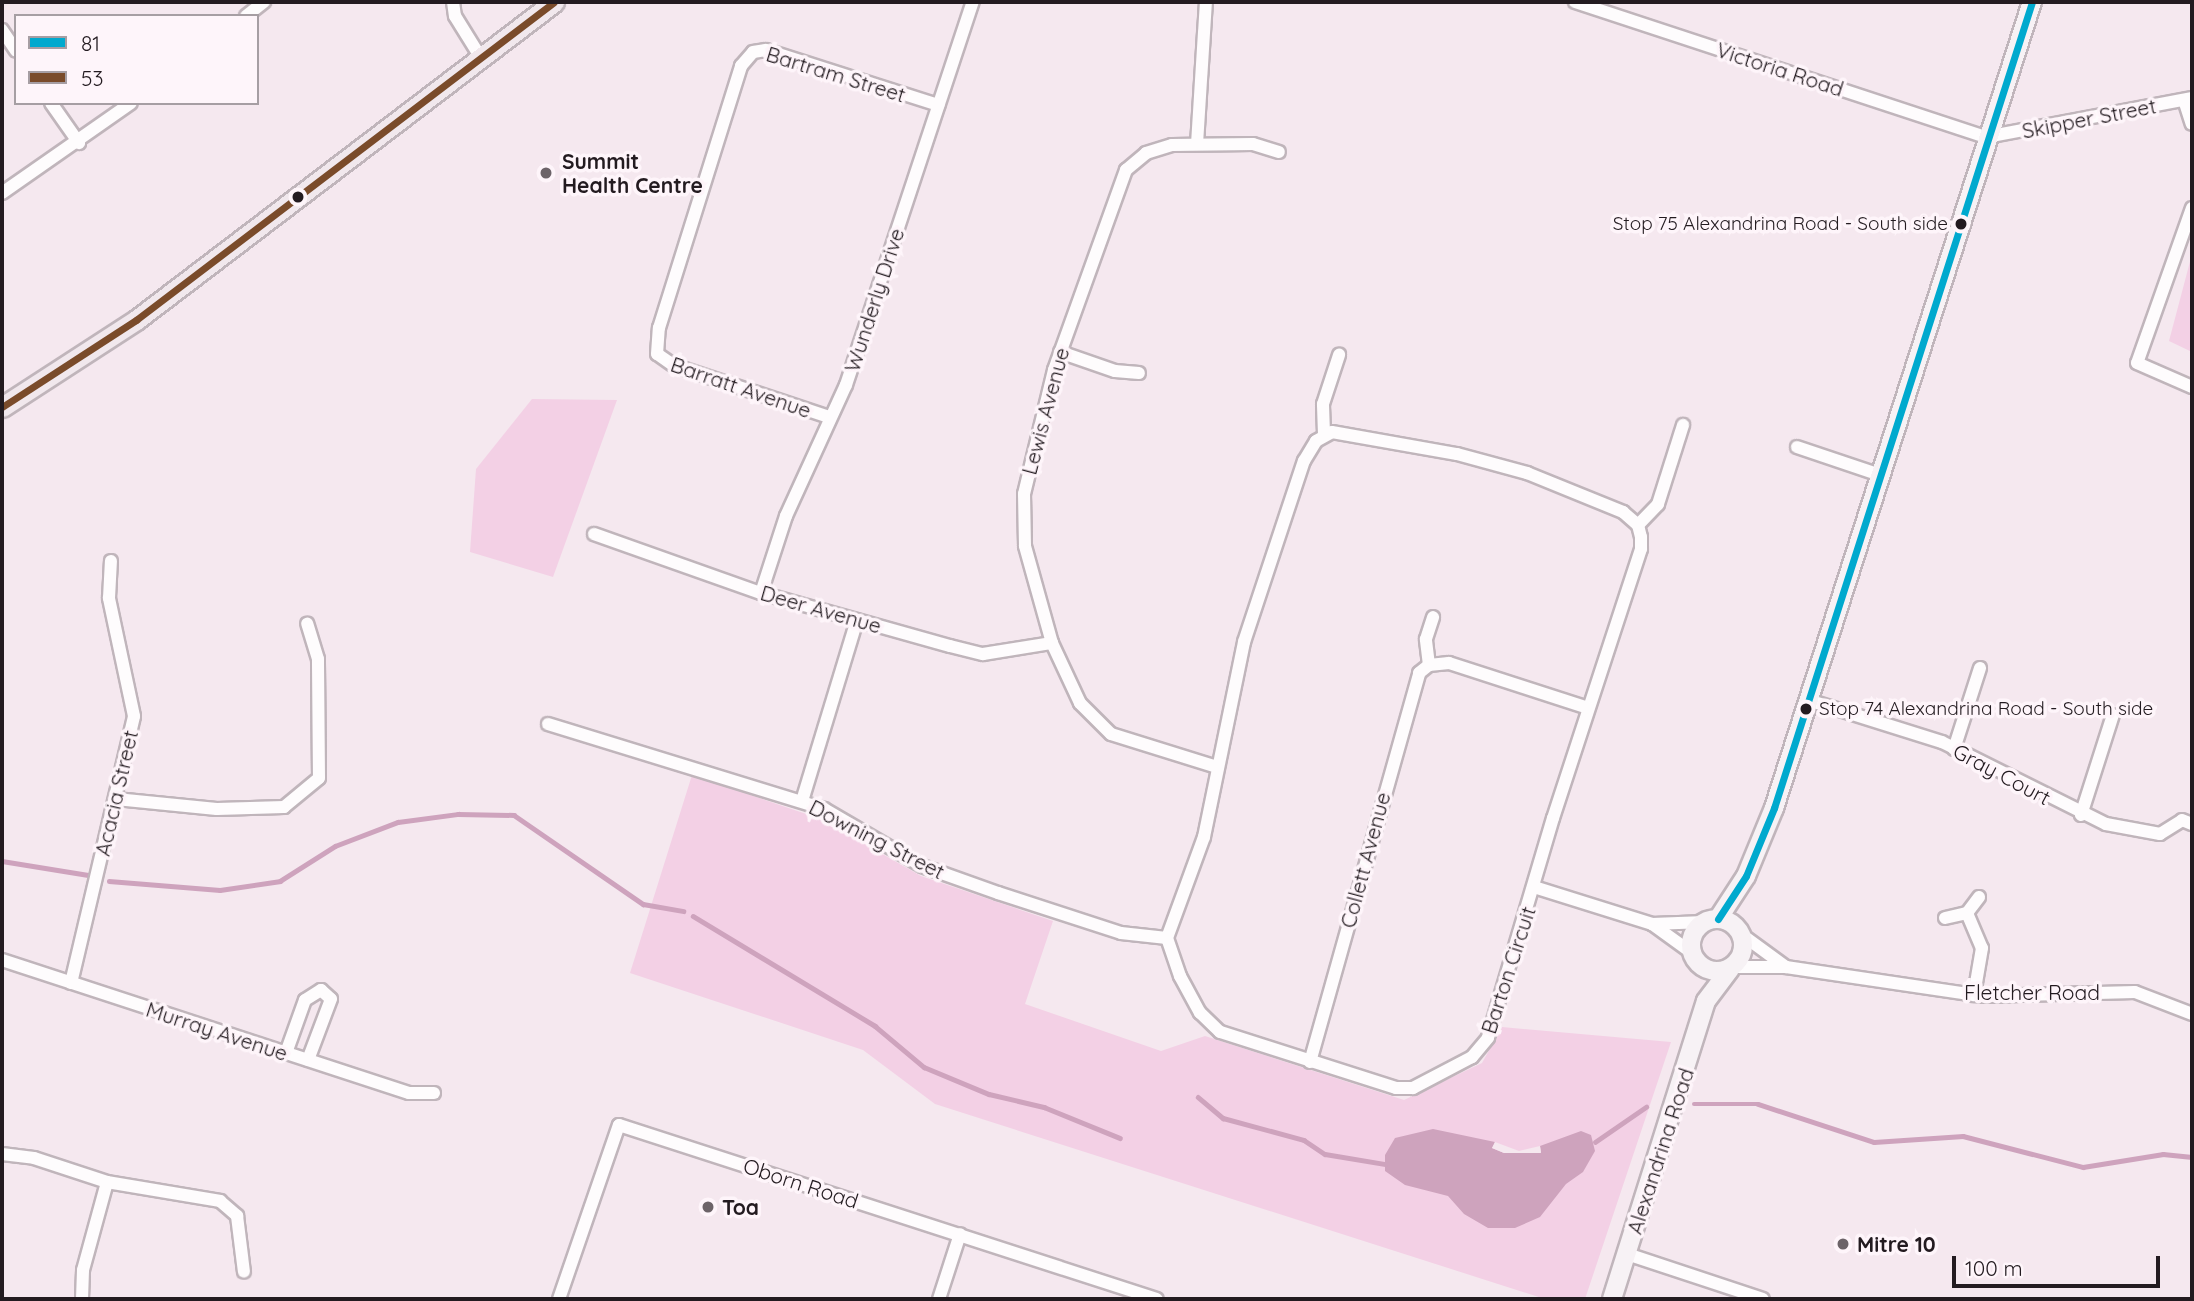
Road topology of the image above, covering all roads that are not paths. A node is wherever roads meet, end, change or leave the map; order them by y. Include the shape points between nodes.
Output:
1 (264, 2) edge
2 (453, 2) edge
3 (554, 2) edge
4 (973, 2) edge
5 (1206, 2) edge
6 (1575, 2) edge
7 (2032, 2) edge
8 (249, 14) edge
9 (2, 30) edge
10 (14, 48) edge
11 (481, 58) junction
12 (2188, 99) edge
13 (52, 105) edge
14 (128, 105) edge
15 (938, 105) junction
16 (2192, 124) edge
17 (1986, 137) junction
18 (79, 143) junction
19 (1197, 144) junction
20 (1279, 152) dead end
21 (2, 193) edge
22 (2192, 208) edge
23 (1060, 352) junction
24 (657, 354) joint
25 (1339, 355) dead end
26 (1139, 373) dead end
27 (2192, 387) edge
28 (2, 407) edge
29 (829, 417) junction
30 (1683, 425) dead end
31 (1324, 434) junction
32 (1797, 447) dead end
33 (1880, 475) junction
34 (1638, 525) junction
35 (594, 534) dead end
36 (111, 561) dead end
37 (761, 593) junction
38 (1433, 617) dead end
39 (857, 620) junction
40 (307, 624) dead end
41 (1052, 643) junction
42 (1429, 665) junction
43 (1980, 668) dead end
44 (1808, 700) junction
45 (1588, 708) junction
46 (2113, 715) dead end
47 (548, 724) dead end
48 (1954, 748) junction
49 (1217, 767) junction
50 (116, 799) junction
51 (802, 801) junction
52 (2081, 815) junction
53 (2192, 824) edge
54 (1746, 876) junction
55 (1534, 887) junction
56 (1979, 897) dead end
57 (1967, 913) junction
58 (1945, 918) dead end
59 (1711, 920) junction
60 (1652, 924) junction
61 (1740, 931) junction
62 (1167, 938) junction
63 (1694, 957) junction
64 (2, 960) edge
65 (1786, 967) junction
66 (1731, 968) junction
67 (71, 983) junction
68 (1974, 995) junction
69 (1706, 1002) junction
70 (2192, 1014) edge
71 (286, 1053) junction
72 (308, 1060) junction
73 (1310, 1062) junction
74 (434, 1093) dead end
75 (2, 1154) edge
76 (107, 1182) junction
77 (960, 1234) junction
78 (1627, 1254) junction
79 (244, 1272) dead end
80 (82, 1299) edge
81 (559, 1299) edge
82 (939, 1299) edge
83 (1157, 1299) edge
84 (1612, 1299) edge
85 (1763, 1299) edge

1 - 8 street
2 - 11 street via 455,16
3 - 11 main road
4 - 15 street, Wunderly Drive
5 - 19 street
6 - 17 street, Victoria Road
7 - 17 main road
9 - 10 street
11 - 28 main road via 136,320
12 - 16 street
12 - 17 street, Skipper Street
13 - 18 street
14 - 18 street
15 - 24 street, Bartram Street via 766,50 752,52 741,66 659,328
15 - 29 street, Wunderly Drive via 846,385
17 - 33 main road
18 - 21 street
19 - 20 street, Lewis Avenue via 1254,144
19 - 23 street, Lewis Avenue via 1155,149 1126,170
22 - 27 street via 2137,363
23 - 26 street via 1115,371
23 - 41 street, Lewis Avenue via 1024,494 1026,546
24 - 29 street, Barratt Avenue via 673,365
25 - 31 street via 1323,404
29 - 37 street, Wunderly Drive via 786,516
30 - 34 street via 1658,504
31 - 34 street via 1457,454 1527,473 1623,512
31 - 49 street via 1304,461 1244,642
32 - 33 street
33 - 44 main road
34 - 45 street, Barton Circuit via 1641,549
35 - 37 street, Deer Avenue
36 - 50 street, Acacia Street via 109,598 134,716
37 - 39 street, Deer Avenue
38 - 42 street via 1426,639
39 - 41 street, Deer Avenue via 984,654
39 - 51 street
40 - 50 street via 318,659 318,778 284,807 217,809
41 - 49 street, Lewis Avenue via 1080,703 1111,734
42 - 45 street via 1449,663
42 - 73 street, Collett Avenue via 1419,673 1412,690
43 - 48 street
44 - 48 street, Gray Court
44 - 54 main road
45 - 55 street, Barton Circuit
46 - 52 street
47 - 51 street, Downing Street
48 - 52 street, Gray Court
49 - 62 street via 1201,849
50 - 67 street, Acacia Street
51 - 62 street, Downing Street via 851,823 922,866 1121,933
52 - 53 street, Gray Court via 2160,834 2182,820
54 - 59 main road
54 - 61 main road
55 - 60 street
55 - 73 street, Barton Circuit via 1488,1038 1472,1058 1406,1089
56 - 57 street
57 - 58 street
57 - 68 street via 1982,948
59 - 60 street
59 - 61 main road
59 - 63 main road via 1693,935
60 - 63 street
61 - 65 street, Fletcher Road
61 - 66 main road via 1744,948
62 - 73 street, Barton Circuit via 1180,976 1210,1026 1230,1038
63 - 66 main road via 1707,970
63 - 69 main road
64 - 67 street, Murray Avenue
65 - 66 street, Fletcher Road
65 - 68 street, Fletcher Road
66 - 69 main road, Alexandrina Road
67 - 71 street, Murray Avenue
68 - 70 street, Fletcher Road via 2135,992
69 - 78 main road, Alexandrina Road
71 - 72 street, Murray Avenue
71 - 72 street via 305,1000 321,990 331,999
72 - 74 street, Murray Avenue via 409,1093
75 - 76 street via 34,1158
76 - 79 street via 231,1207 243,1238
76 - 80 street via 83,1270
77 - 81 street, Oborn Road via 619,1125
77 - 82 street
77 - 83 street, Oborn Road
78 - 84 main road, Alexandrina Road
78 - 85 street

